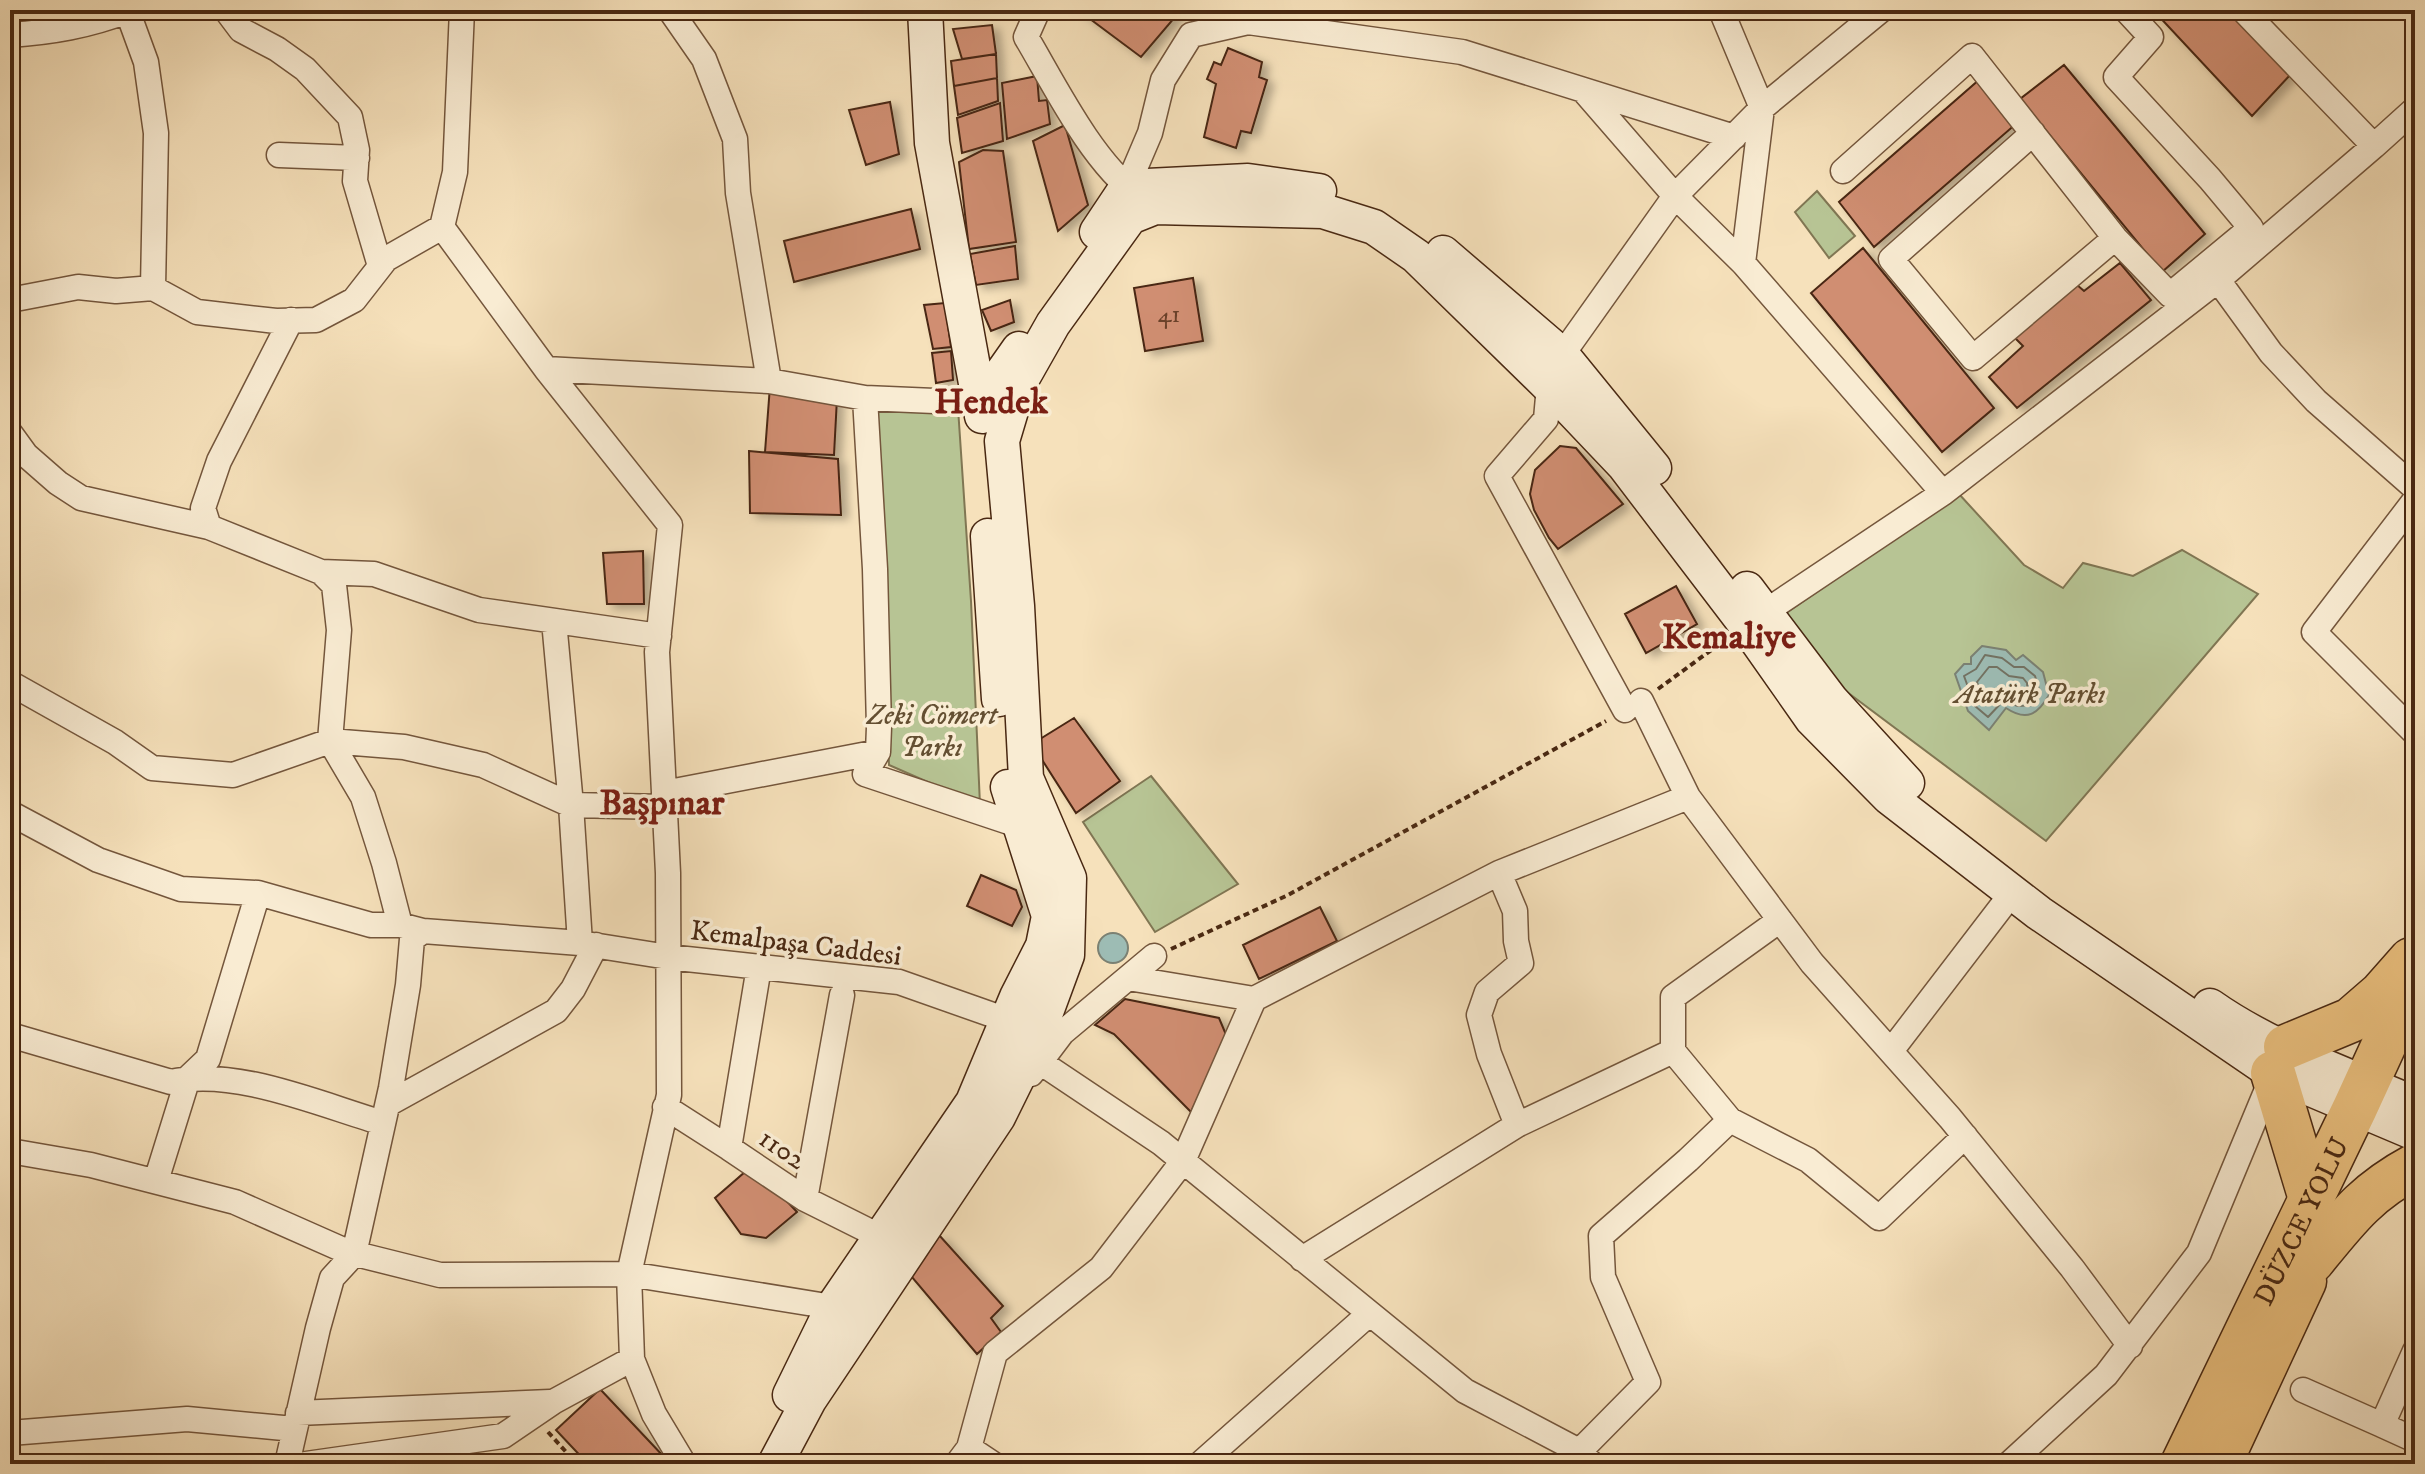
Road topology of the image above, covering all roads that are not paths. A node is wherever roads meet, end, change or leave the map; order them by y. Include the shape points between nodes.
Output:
1 (127, 10) edge
2 (226, 10) edge
3 (462, 10) edge
4 (670, 10) edge
5 (925, 10) edge
6 (1038, 10) edge
7 (1721, 10) edge
8 (1881, 10) edge
9 (2126, 10) edge
10 (2243, 10) edge
11 (10, 35) edge
12 (1583, 90) junction
13 (1762, 108) junction
14 (2415, 109) edge
15 (2033, 133) junction
16 (1734, 137) junction
17 (2374, 146) junction
18 (279, 155) dead end
19 (357, 158) junction
20 (1843, 171) dead end
21 (1127, 187) junction
22 (1675, 196) junction
23 (1155, 207) junction
24 (442, 227) junction
25 (2115, 238) junction
26 (1743, 263) junction
27 (380, 266) junction
28 (2218, 280) junction
29 (153, 288) junction
30 (10, 300) edge
31 (291, 320) junction
32 (1562, 355) junction
33 (546, 369) junction
34 (769, 381) junction
35 (1549, 386) junction
36 (865, 398) junction
37 (981, 403) junction
38 (10, 433) edge
39 (1002, 441) junction
40 (2415, 488) edge
41 (1943, 493) junction
42 (2415, 500) edge
43 (209, 527) junction
44 (321, 572) junction
45 (1755, 618) junction
46 (554, 621) junction
47 (659, 636) junction
48 (10, 683) edge
49 (2415, 733) edge
50 (330, 741) junction
51 (878, 752) junction
52 (1688, 797) junction
53 (665, 800) junction
54 (571, 805) junction
55 (10, 813) edge
56 (1023, 832) junction
57 (1499, 873) junction
58 (258, 893) junction
59 (2012, 893) junction
60 (1780, 920) junction
61 (412, 928) junction
62 (588, 944) junction
63 (1154, 956) road end
64 (2415, 956) edge
65 (668, 957) junction
66 (759, 967) junction
67 (2415, 977) edge
68 (1128, 978) junction
69 (842, 995) dead end
70 (1254, 999) junction
71 (1007, 1020) junction
72 (10, 1035) edge
73 (2415, 1050) edge
74 (1673, 1051) junction
75 (1891, 1051) junction
76 (2280, 1060) junction
77 (1040, 1062) junction
78 (188, 1078) junction
79 (665, 1107) junction
80 (2387, 1107) edge
81 (385, 1114) junction
82 (998, 1117) junction
83 (1730, 1120) junction
84 (1517, 1125) junction
85 (1965, 1136) junction
86 (729, 1148) junction
87 (10, 1151) edge
88 (1183, 1161) junction
89 (2415, 1166) edge
90 (156, 1181) junction
91 (805, 1199) junction
92 (2311, 1199) junction
93 (881, 1237) junction
94 (354, 1254) junction
95 (1302, 1259) junction
96 (2312, 1261) junction
97 (629, 1274) junction
98 (849, 1309) junction
99 (1369, 1314) junction
100 (2130, 1346) junction
101 (2415, 1351) edge
102 (632, 1359) junction
103 (2303, 1390) dead end
104 (543, 1409) junction
105 (296, 1421) junction
106 (2382, 1425) junction
107 (10, 1433) edge
108 (2415, 1440) edge
109 (2243, 1444) edge
110 (963, 1456) edge
111 (1579, 1460) edge
112 (287, 1464) edge
113 (306, 1464) edge
114 (684, 1464) edge
115 (757, 1464) edge
116 (775, 1464) edge
117 (993, 1464) edge
118 (1200, 1464) edge
119 (2009, 1464) edge
120 (2183, 1464) edge
121 (2219, 1464) edge

1 - 11 street via 93,24
1 - 29 street via 146,62 156,133
2 - 19 street via 241,30 305,69 350,117
3 - 24 street via 455,172
4 - 34 street via 704,59 735,139 738,193
5 - 37 main road via 932,143
6 - 21 street via 1026,37 1101,157
7 - 13 street
8 - 13 street
9 - 25 street via 2151,37 2116,77 2251,228 2170,295
10 - 17 street
12 - 16 street
12 - 21 street via 1462,52 1248,22 1191,35 1163,80 1150,133
12 - 22 street
13 - 16 street
13 - 26 street
14 - 17 street
15 - 20 street via 1972,56
15 - 25 street
15 - 25 street via 1891,259 1973,358
16 - 22 street
17 - 28 street
18 - 19 street
19 - 27 street via 355,181
21 - 23 street
21 - 32 main road via 1248,181 1344,194 1414,227
21 - 37 main road
22 - 26 street
22 - 32 street
23 - 35 main road via 1323,211 1374,227 1416,256
23 - 39 main road via 1130,217 1053,324 1019,384
24 - 27 street
24 - 33 street
26 - 41 street
27 - 31 street via 354,300 316,320
28 - 40 street via 2271,353 2316,401
28 - 41 street
29 - 30 street via 78,287
29 - 31 street via 197,312
31 - 43 street via 219,461 203,508
32 - 35 street
32 - 45 main road via 1670,487
33 - 34 street
33 - 47 street via 670,525
34 - 36 street
35 - 45 main road
35 - 52 street via 1546,419 1497,476
36 - 37 street
36 - 51 street
37 - 39 main road
37 - 56 main road via 1006,781
38 - 43 street via 26,455 81,498
39 - 82 main road via 1026,778 1069,878 1067,955 1035,1042
41 - 45 street
42 - 49 street via 2314,632
43 - 44 street
44 - 46 street via 374,574 479,610
44 - 50 street via 334,585 339,630
45 - 59 main road via 1812,719 1889,797
45 - 76 main road via 1903,780
46 - 47 street
46 - 54 street
47 - 53 street
48 - 50 street via 152,768 233,775
50 - 54 street via 404,747 483,765
50 - 61 street via 363,797
51 - 53 street
51 - 56 street via 865,774
52 - 57 street
52 - 60 street
53 - 54 street
53 - 65 street
54 - 62 street
55 - 58 street, Kemalpaşa Caddesi via 98,860 181,889
56 - 71 main road via 1049,916 1043,946
57 - 70 street
57 - 84 street via 1515,911 1521,963 1487,992 1479,1015
58 - 61 street, Kemalpaşa Caddesi via 371,925
58 - 78 street via 208,1059
59 - 75 street
59 - 76 main road
60 - 74 street via 1673,997
60 - 75 street
61 - 62 street, Kemalpaşa Caddesi
61 - 81 street via 408,985
62 - 65 street, Kemalpaşa Caddesi
62 - 81 street via 573,989 556,1011
63 - 68 street
64 - 76 highway via 2351,1020
65 - 66 street, Kemalpaşa Caddesi
65 - 79 street
66 - 71 street, Kemalpaşa Caddesi via 899,982
66 - 86 street, 1102
67 - 80 highway, DÜZCE YOLU
68 - 70 street
68 - 77 street via 1062,1033
69 - 91 street
70 - 88 street
71 - 93 main road via 973,1102
72 - 78 street via 171,1082
73 - 80 highway
74 - 83 street
74 - 84 street
75 - 85 street
76 - 80 main road
76 - 92 highway
76 - 100 street via 2199,1253
77 - 82 street
77 - 88 street
78 - 81 street via 243,1081
78 - 90 street
79 - 86 street
79 - 97 street
80 - 92 highway, DÜZCE YOLU
80 - 96 highway
81 - 94 street
82 - 98 main road
83 - 85 street via 1808,1160 1879,1218
83 - 111 street via 1601,1236 1603,1277 1648,1382
84 - 95 street
85 - 100 street
86 - 91 street, 1102
87 - 90 street
88 - 95 street
88 - 110 street via 1101,1268 995,1353
89 - 96 highway via 2357,1206
90 - 94 street via 235,1202
91 - 93 street, 1102
92 - 120 highway, DÜZCE YOLU
93 - 98 main road
94 - 97 street via 440,1275
94 - 105 street via 332,1278
95 - 99 street
96 - 109 highway
97 - 98 street
97 - 102 street
98 - 115 main road
98 - 116 main road
99 - 111 street via 1465,1391
99 - 118 street
100 - 119 street via 2106,1375
101 - 106 street
102 - 104 street
102 - 114 street via 654,1414
103 - 106 street
104 - 105 street
104 - 113 street via 503,1436
105 - 107 street via 187,1419
105 - 112 street
106 - 108 street
109 - 121 highway
110 - 117 street

